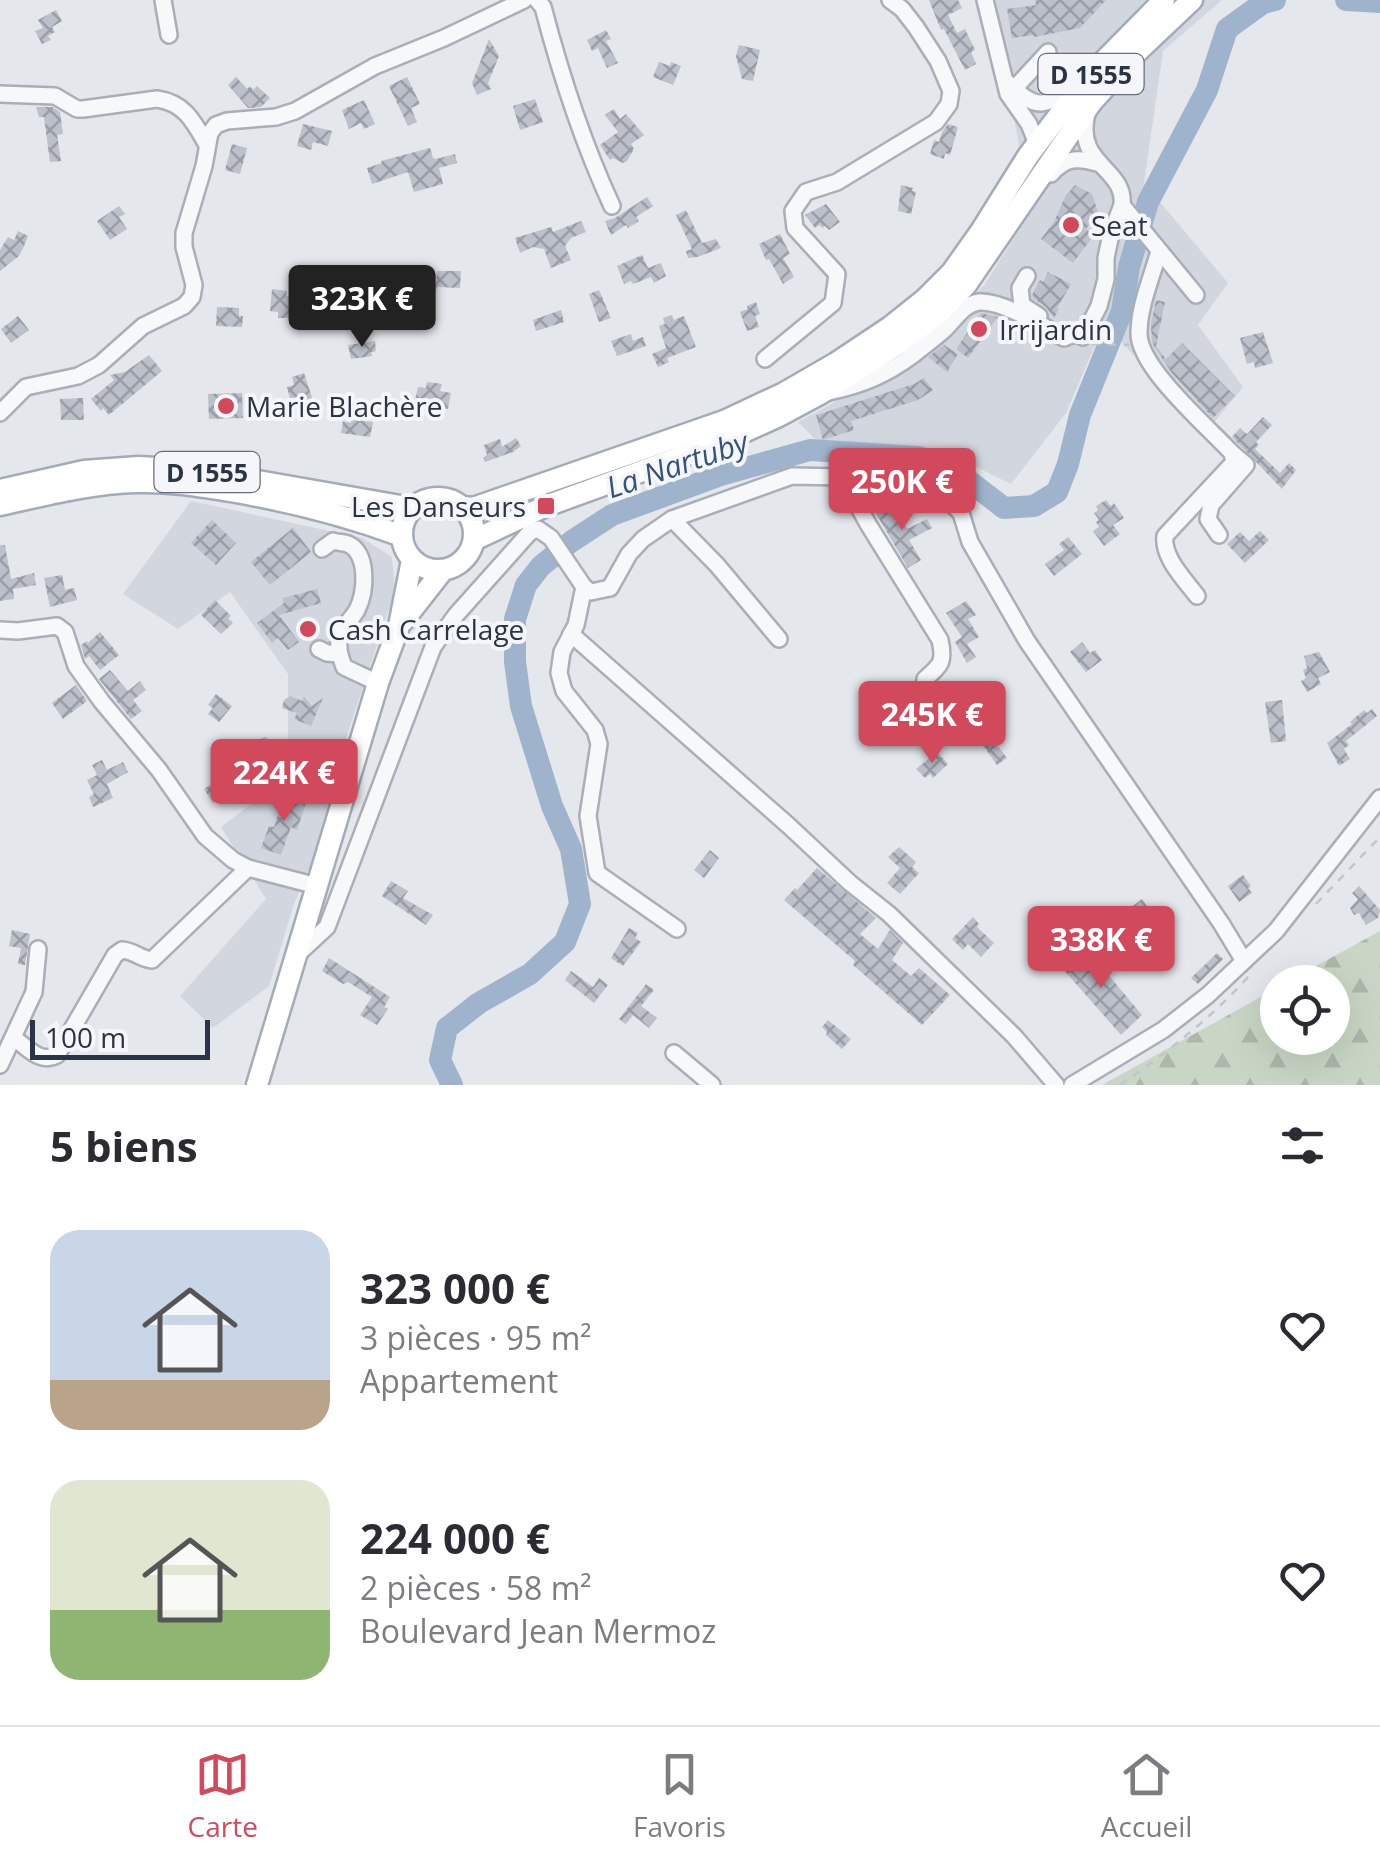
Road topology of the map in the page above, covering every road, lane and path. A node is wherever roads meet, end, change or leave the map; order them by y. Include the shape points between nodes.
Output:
1 (163, 0) edge
2 (524, 0) edge
3 (537, 0) edge
4 (890, 0) edge
5 (984, 0) edge
6 (1192, 0) edge
7 (1158, 3) edge
8 (169, 36) dead end
9 (1048, 52) dead end
10 (1087, 78) junction
11 (1009, 85) junction
12 (0, 94) edge
13 (1091, 103) junction
14 (1037, 144) junction
15 (207, 145) junction
16 (1097, 162) junction
17 (612, 206) dead end
18 (1125, 208) junction
19 (1012, 218) junction
20 (1156, 246) junction
21 (1027, 276) dead end
22 (1196, 294) dead end
23 (1074, 334) junction
24 (1129, 345) dead end
25 (1097, 346) dead end
26 (764, 359) dead end
27 (820, 394) junction
28 (0, 413) edge
29 (1232, 452) junction
30 (842, 476) junction
31 (0, 490) edge
32 (0, 505) edge
33 (462, 507) junction
34 (412, 508) junction
35 (672, 520) junction
36 (1219, 535) dead end
37 (402, 536) junction
38 (474, 540) junction
39 (322, 548) dead end
40 (412, 560) junction
41 (443, 570) junction
42 (584, 587) junction
43 (1197, 596) dead end
44 (398, 626) junction
45 (0, 630) edge
46 (571, 634) junction
47 (779, 638) dead end
48 (319, 649) dead end
49 (339, 654) junction
50 (378, 683) junction
51 (937, 739) dead end
52 (1380, 798) edge
53 (248, 868) junction
54 (317, 886) junction
55 (677, 929) dead end
56 (38, 949) dead end
57 (295, 956) junction
58 (1244, 962) junction
59 (14, 1038) junction
60 (674, 1053) dead end
61 (0, 1065) edge
62 (256, 1085) edge
63 (712, 1085) edge
64 (1056, 1085) edge
65 (1072, 1085) edge

1 - 8 street
2 - 15 street via 376,66 295,111 216,125
3 - 17 street
4 - 26 street via 938,61 951,91 949,104 920,132 837,182 806,192 793,211 796,228 836,274 833,302
5 - 11 street
6 - 13 main road, D 1555
7 - 10 main road, D 1555
9 - 11 street
10 - 11 street via 1046,102 1030,101
10 - 14 main road, D 1555
11 - 14 street
12 - 15 street via 56,96 82,109 168,100 187,112
13 - 16 street via 1085,135
13 - 19 main road, D 1555
14 - 33 main road, D 1555 via 952,272 836,364 724,421 536,488
15 - 28 street via 184,233 192,297 143,326 100,366 26,387
16 - 18 street via 1124,193
16 - 19 street via 1072,158 1059,164
18 - 20 street
18 - 23 street via 1110,234 1099,306 1083,338
19 - 27 main road, D 1555 via 938,314
20 - 22 street
20 - 29 street via 1140,348
21 - 23 street via 1022,304
23 - 27 street via 1064,338 990,302 975,302 898,364 862,385
24 - 25 path
27 - 38 main road, D 1555 via 717,444 546,506
29 - 36 street via 1246,465 1211,504 1208,519
29 - 43 street via 1227,472 1165,536 1168,554
30 - 35 street via 792,476
30 - 51 street via 940,640 944,655 924,679 923,692 942,719
30 - 58 street via 888,473 942,494 961,513 970,542 1026,641
31 - 34 main road, D 1555 via 84,472 157,468
32 - 37 main road, D 1555 via 86,486 170,483 284,500
33 - 34 main road via 432,498
33 - 38 main road
34 - 37 main road
35 - 42 street via 643,538 610,588
35 - 47 street
37 - 40 main road
38 - 41 main road via 464,560
39 - 49 street via 348,543 364,572
40 - 41 main road
40 - 44 main road
41 - 44 main road
42 - 46 street
42 - 57 street via 538,528 456,615 433,648 327,927
44 - 50 main road
45 - 53 street via 57,626 65,632 76,666 204,836
46 - 55 street via 559,673 600,744 588,816 597,873
46 - 64 street via 889,914
48 - 49 street
49 - 50 street via 344,667
50 - 54 main road
52 - 58 street
53 - 54 street
53 - 59 street via 152,960 134,951 116,955 58,1056 40,1058
54 - 57 main road
56 - 59 street via 34,992
57 - 62 main road
58 - 65 street via 1172,1023
59 - 61 street
60 - 63 street

